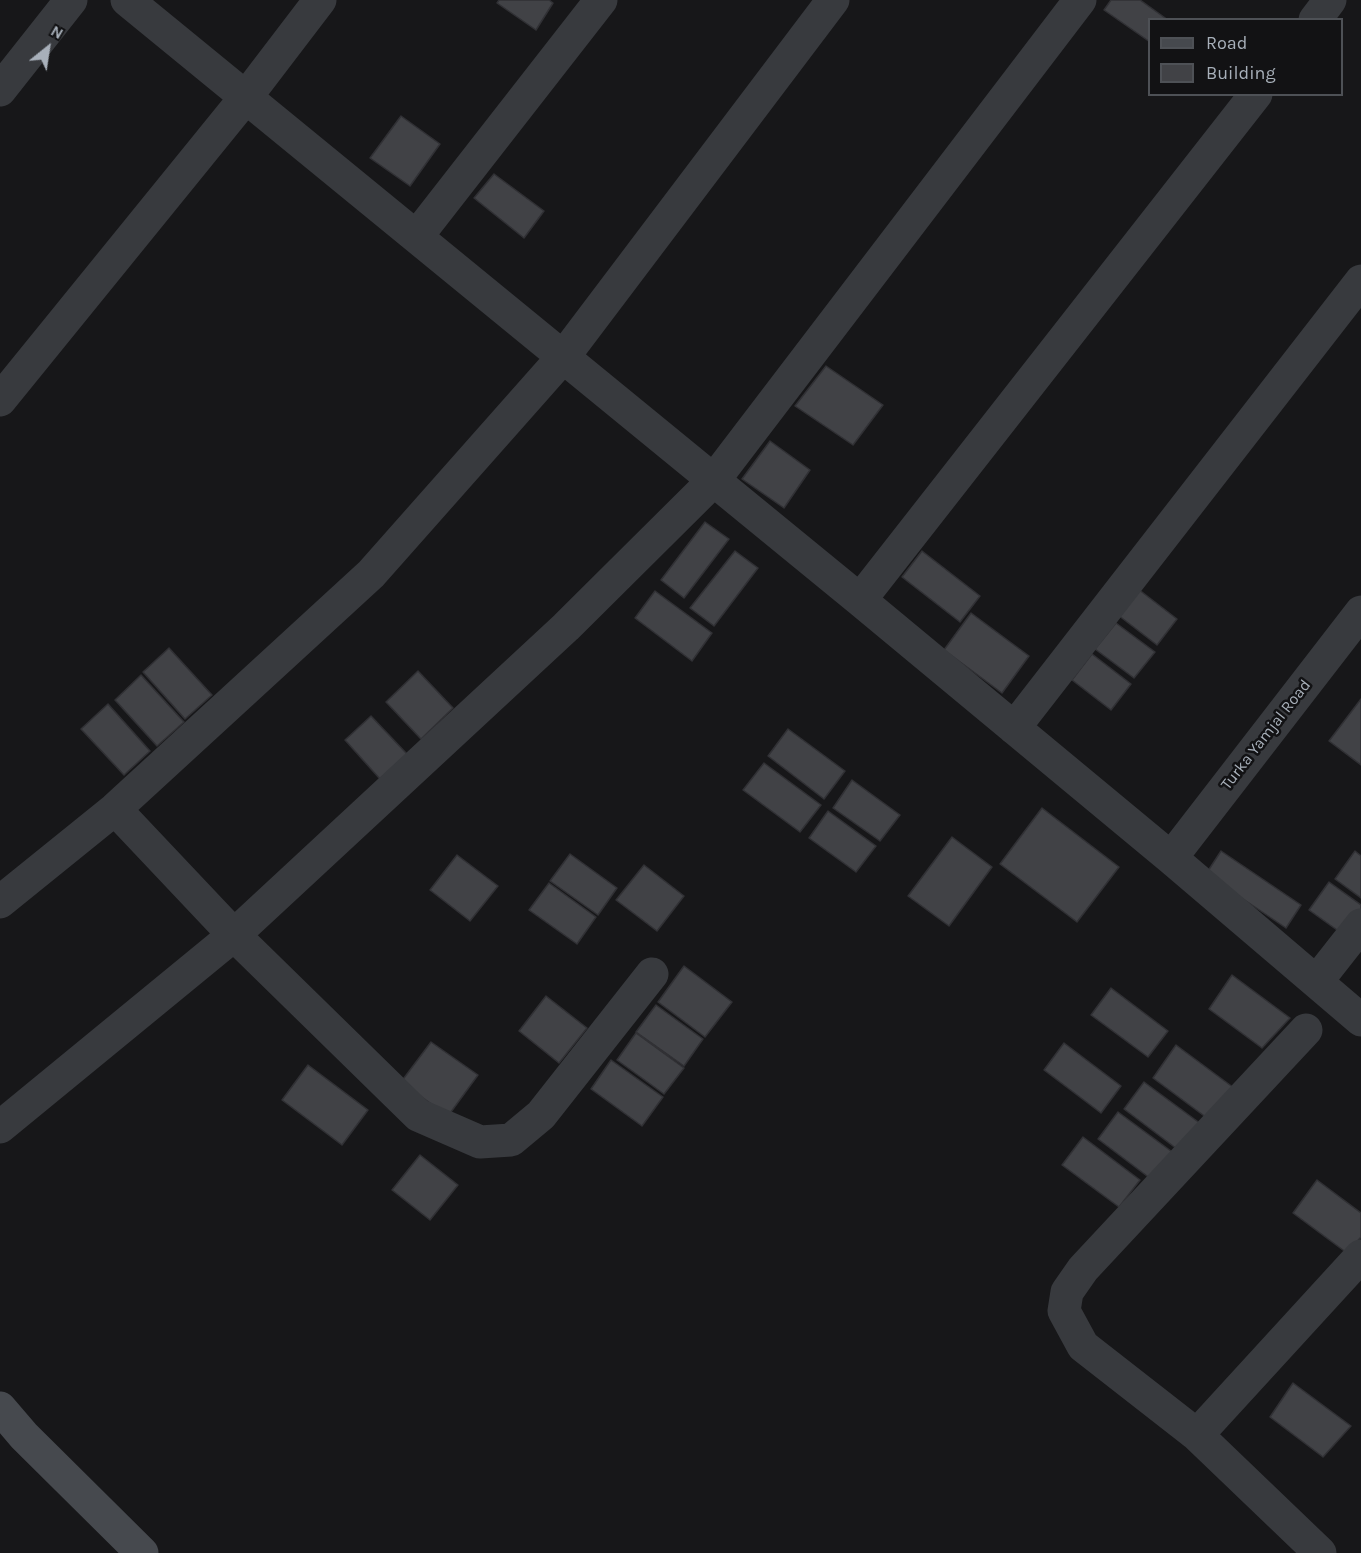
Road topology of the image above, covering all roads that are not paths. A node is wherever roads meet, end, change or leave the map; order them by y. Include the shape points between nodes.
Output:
1 (71, 0) edge
2 (127, 0) edge
3 (320, 0) edge
4 (601, 0) edge
5 (833, 0) edge
6 (1080, 0) edge
7 (1330, 0) edge
8 (1316, 18) edge
9 (0, 90) edge
10 (1254, 96) edge
11 (246, 97) junction
12 (417, 236) junction
13 (1361, 281) edge
14 (564, 356) junction
15 (0, 400) edge
16 (714, 480) junction
17 (860, 600) junction
18 (1361, 612) edge
19 (1014, 728) junction
20 (115, 809) junction
21 (1171, 858) junction
22 (0, 902) edge
23 (1361, 925) edge
24 (234, 934) junction
25 (652, 974) dead end
26 (1317, 981) junction
27 (1361, 1020) edge
28 (1306, 1030) dead end
29 (0, 1127) edge
30 (1361, 1256) edge
31 (0, 1408) edge
32 (1197, 1435) junction
33 (142, 1553) edge
34 (1320, 1553) edge

1 - 9 street
2 - 11 street
3 - 11 street
4 - 12 street
5 - 14 street
6 - 16 street
7 - 8 street
10 - 17 street
11 - 12 street
11 - 15 street
12 - 14 street
13 - 19 street
14 - 16 street
14 - 20 street via 371,574
16 - 17 street
16 - 24 street via 566,627
17 - 19 street
18 - 21 street, Turka Yamjal Road
19 - 21 street
20 - 22 street
20 - 24 street
21 - 26 street
23 - 26 street
24 - 25 street via 418,1114 480,1142 511,1140 541,1115
24 - 29 street
26 - 27 street
28 - 32 street via 1083,1269 1067,1292 1064,1311 1083,1346
30 - 32 street
31 - 33 main road
32 - 34 street

